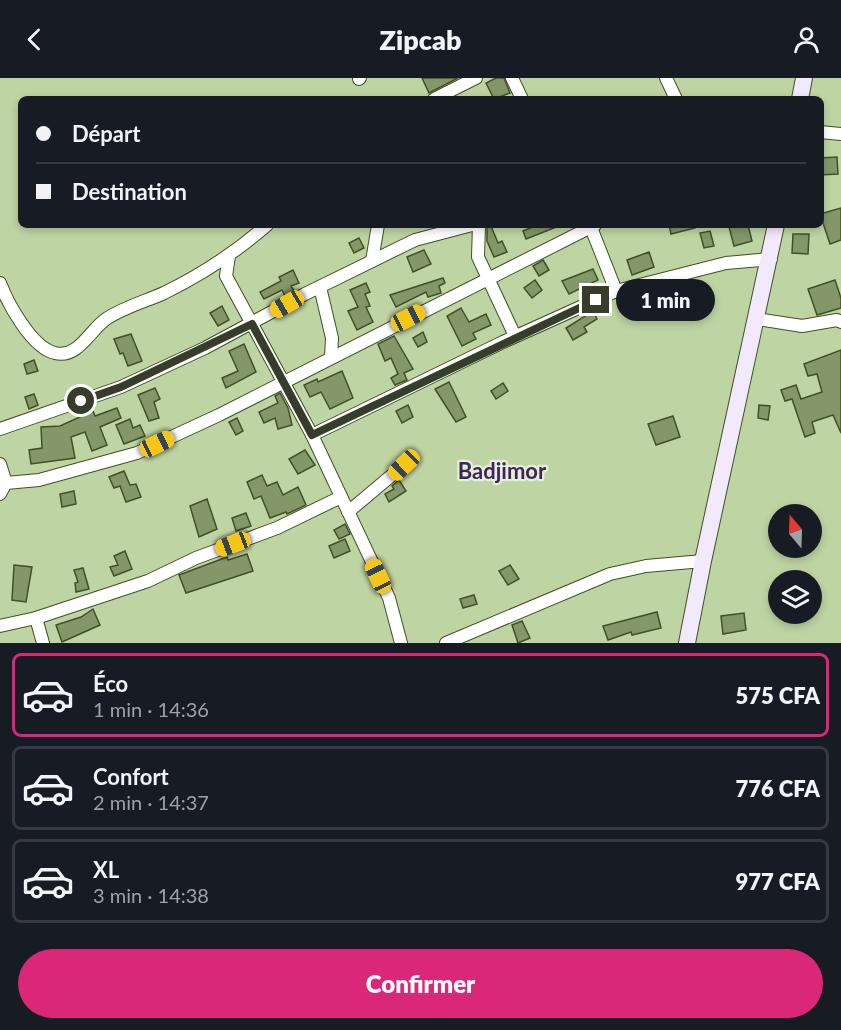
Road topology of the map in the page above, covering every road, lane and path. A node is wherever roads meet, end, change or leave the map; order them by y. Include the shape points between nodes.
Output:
1 (476, 78) edge
2 (512, 78) edge
3 (666, 78) edge
4 (804, 78) edge
5 (440, 96) edge
6 (521, 96) edge
7 (674, 96) edge
8 (801, 96) edge
9 (824, 132) edge
10 (841, 134) edge
11 (263, 228) edge
12 (378, 228) edge
13 (461, 228) edge
14 (478, 228) edge
15 (588, 228) edge
16 (593, 228) edge
17 (776, 228) edge
18 (229, 256) junction
19 (771, 259) junction
20 (372, 261) junction
21 (487, 278) junction
22 (0, 283) edge
23 (320, 287) junction
24 (616, 291) junction
25 (757, 319) junction
26 (841, 322) edge
27 (252, 324) junction
28 (515, 336) junction
29 (331, 357) junction
30 (284, 382) junction
31 (0, 429) edge
32 (312, 435) junction
33 (0, 464) edge
34 (404, 465) dead end
35 (3, 488) edge
36 (341, 497) junction
37 (348, 512) junction
38 (703, 561) junction
39 (36, 618) junction
40 (0, 626) edge
41 (43, 643) edge
42 (401, 643) edge
43 (446, 643) edge
44 (687, 643) edge

1 - 5 street
2 - 6 street
3 - 7 street
4 - 8 main road
9 - 10 street
11 - 18 street
12 - 20 street
13 - 20 street via 415,240
14 - 21 street via 478,257
15 - 21 street
16 - 24 street
17 - 19 main road
18 - 22 street via 164,292 125,308 104,321 74,351 56,353 42,345 14,314
18 - 27 street via 226,276
19 - 24 street via 726,263
19 - 25 main road
20 - 23 street
21 - 28 street
21 - 29 street
23 - 27 street
23 - 29 street via 332,338
24 - 28 street
25 - 26 street via 802,326
25 - 38 main road
27 - 30 street
27 - 31 street via 121,387
28 - 32 street
29 - 30 street
30 - 32 street
30 - 35 street via 137,453
32 - 36 street
33 - 35 street
34 - 37 street
36 - 37 street
36 - 39 street via 148,581
37 - 42 street via 389,598
38 - 43 street via 610,574
38 - 44 main road
39 - 40 street
39 - 41 street

